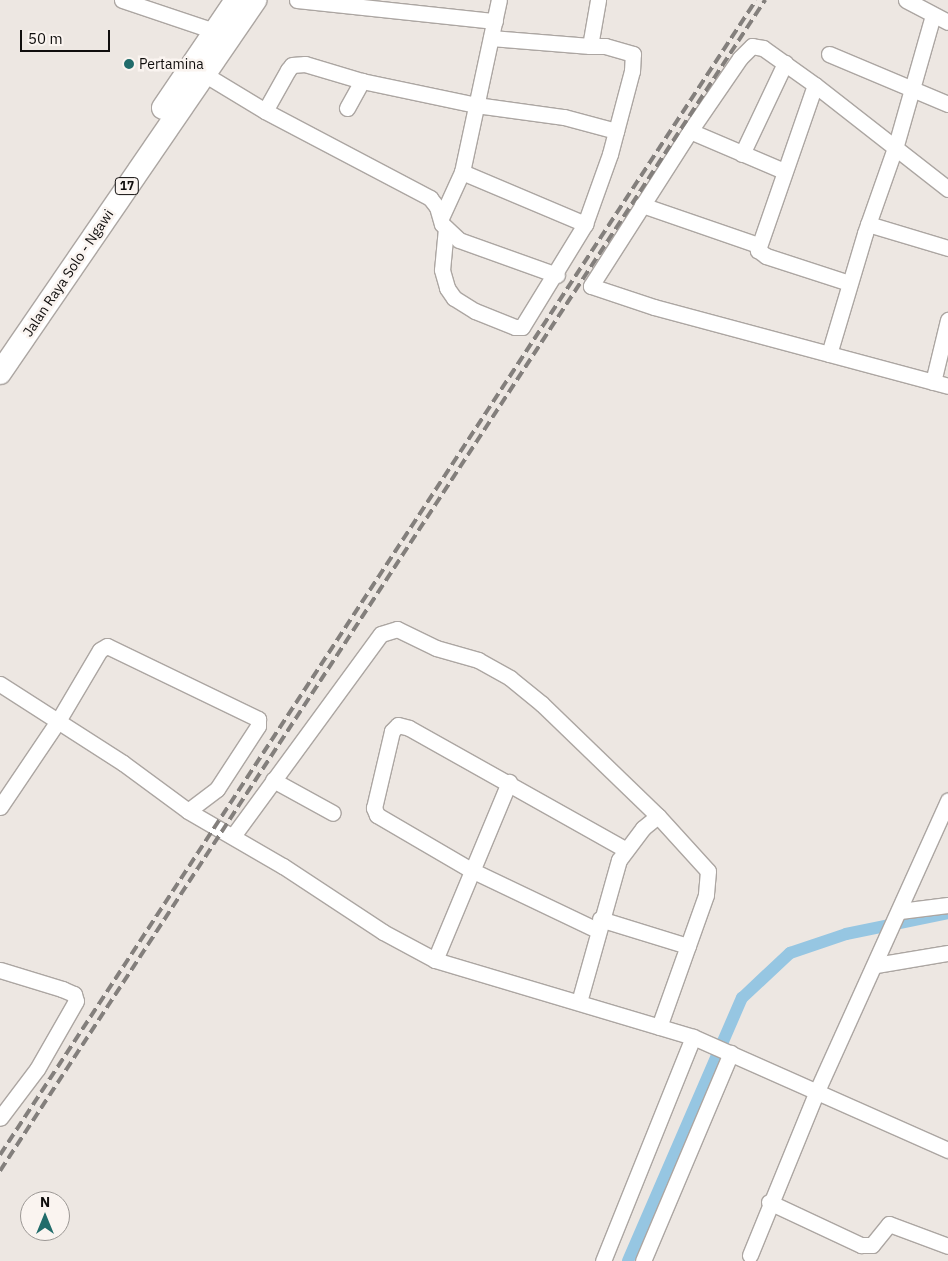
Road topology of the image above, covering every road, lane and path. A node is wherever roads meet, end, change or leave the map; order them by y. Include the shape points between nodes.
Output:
1 (122, 0) edge
2 (236, 0) edge
3 (255, 0) edge
4 (297, 0) edge
5 (499, 0) edge
6 (598, 0) edge
7 (906, 0) edge
8 (933, 15) junction
9 (495, 21) junction
10 (948, 22) edge
11 (214, 31) junction
12 (491, 38) junction
13 (590, 46) junction
14 (829, 54) dead end
15 (785, 64) junction
16 (204, 74) junction
17 (362, 81) junction
18 (815, 85) junction
19 (911, 90) junction
20 (948, 104) edge
21 (476, 105) junction
22 (348, 108) dead end
23 (265, 111) junction
24 (616, 131) junction
25 (690, 131) junction
26 (896, 145) junction
27 (742, 154) junction
28 (784, 171) junction
29 (462, 172) junction
30 (948, 189) edge
31 (642, 206) junction
32 (443, 223) junction
33 (585, 224) junction
34 (868, 224) junction
35 (758, 245) junction
36 (948, 248) edge
37 (557, 275) junction
38 (849, 283) junction
39 (948, 320) edge
40 (0, 346) edge
41 (829, 354) junction
42 (0, 373) edge
43 (933, 382) junction
44 (948, 386) edge
45 (0, 684) edge
46 (58, 721) junction
47 (273, 780) junction
48 (510, 782) junction
49 (948, 800) edge
50 (0, 807) edge
51 (188, 811) junction
52 (333, 813) dead end
53 (658, 816) junction
54 (233, 836) junction
55 (625, 849) junction
56 (472, 870) junction
57 (948, 905) edge
58 (898, 916) junction
59 (598, 925) junction
60 (688, 946) junction
61 (948, 953) edge
62 (435, 960) junction
63 (876, 965) junction
64 (0, 970) edge
65 (579, 1002) junction
66 (659, 1027) junction
67 (696, 1038) junction
68 (729, 1053) junction
69 (816, 1092) junction
70 (0, 1118) edge
71 (948, 1150) edge
72 (769, 1202) junction
73 (948, 1246) edge
74 (750, 1255) dead end
75 (603, 1261) edge
76 (643, 1261) edge

1 - 11 street
2 - 11 highway, Jalan Raya Solo - Ngawi / 17
3 - 16 highway, Jalan Raya Solo - Ngawi / 17
4 - 9 street
5 - 9 street
6 - 13 street
7 - 8 street
8 - 10 street
8 - 19 street
9 - 12 street
11 - 40 highway, Jalan Raya Solo - Ngawi / 17
12 - 13 street
12 - 21 street
13 - 24 street via 605,46 634,56
14 - 19 street
15 - 18 street
15 - 25 street via 762,48 749,48
15 - 27 street
16 - 23 street
16 - 42 highway, Jalan Raya Solo - Ngawi / 17
17 - 21 street
17 - 22 street
17 - 23 street via 304,64 292,65
18 - 26 street
18 - 28 street
19 - 20 street
19 - 26 street
21 - 24 street via 564,117
21 - 29 street
23 - 32 street via 418,191 437,207
24 - 33 street
25 - 27 street
25 - 31 street
26 - 30 street
26 - 34 street
27 - 28 street
28 - 35 street
29 - 32 street
29 - 33 street
31 - 35 street
31 - 41 street via 591,286 654,307
32 - 37 street via 466,243
32 - 37 street via 442,270 447,288 454,298 475,311 515,328 522,327
33 - 37 street
34 - 36 street
34 - 38 street
35 - 38 street via 760,254
38 - 41 street
39 - 43 street
41 - 43 street
43 - 44 street
45 - 46 street
46 - 50 street
46 - 51 street
46 - 51 street via 100,650 107,646 254,715 258,726 217,789
47 - 52 street
47 - 53 street via 372,642 385,631 397,629 436,648 478,660 510,678 542,704
47 - 54 street
48 - 55 street
48 - 56 street
48 - 56 street via 403,726 398,725 392,731 374,808 376,815
49 - 58 street
51 - 54 street
53 - 55 street
53 - 60 street via 708,871 706,895
54 - 62 street via 383,932
55 - 59 street
56 - 59 street
56 - 62 street
57 - 58 street
58 - 63 street
59 - 60 street
59 - 65 street
60 - 66 street
61 - 63 street
62 - 65 street
63 - 69 street
64 - 70 street via 62,989 74,994 76,1001 37,1069
65 - 66 street
66 - 67 street
67 - 68 street
67 - 75 street
68 - 69 street
68 - 76 street
69 - 71 street
69 - 72 street
72 - 73 street via 861,1245 872,1245 890,1224
72 - 74 street

